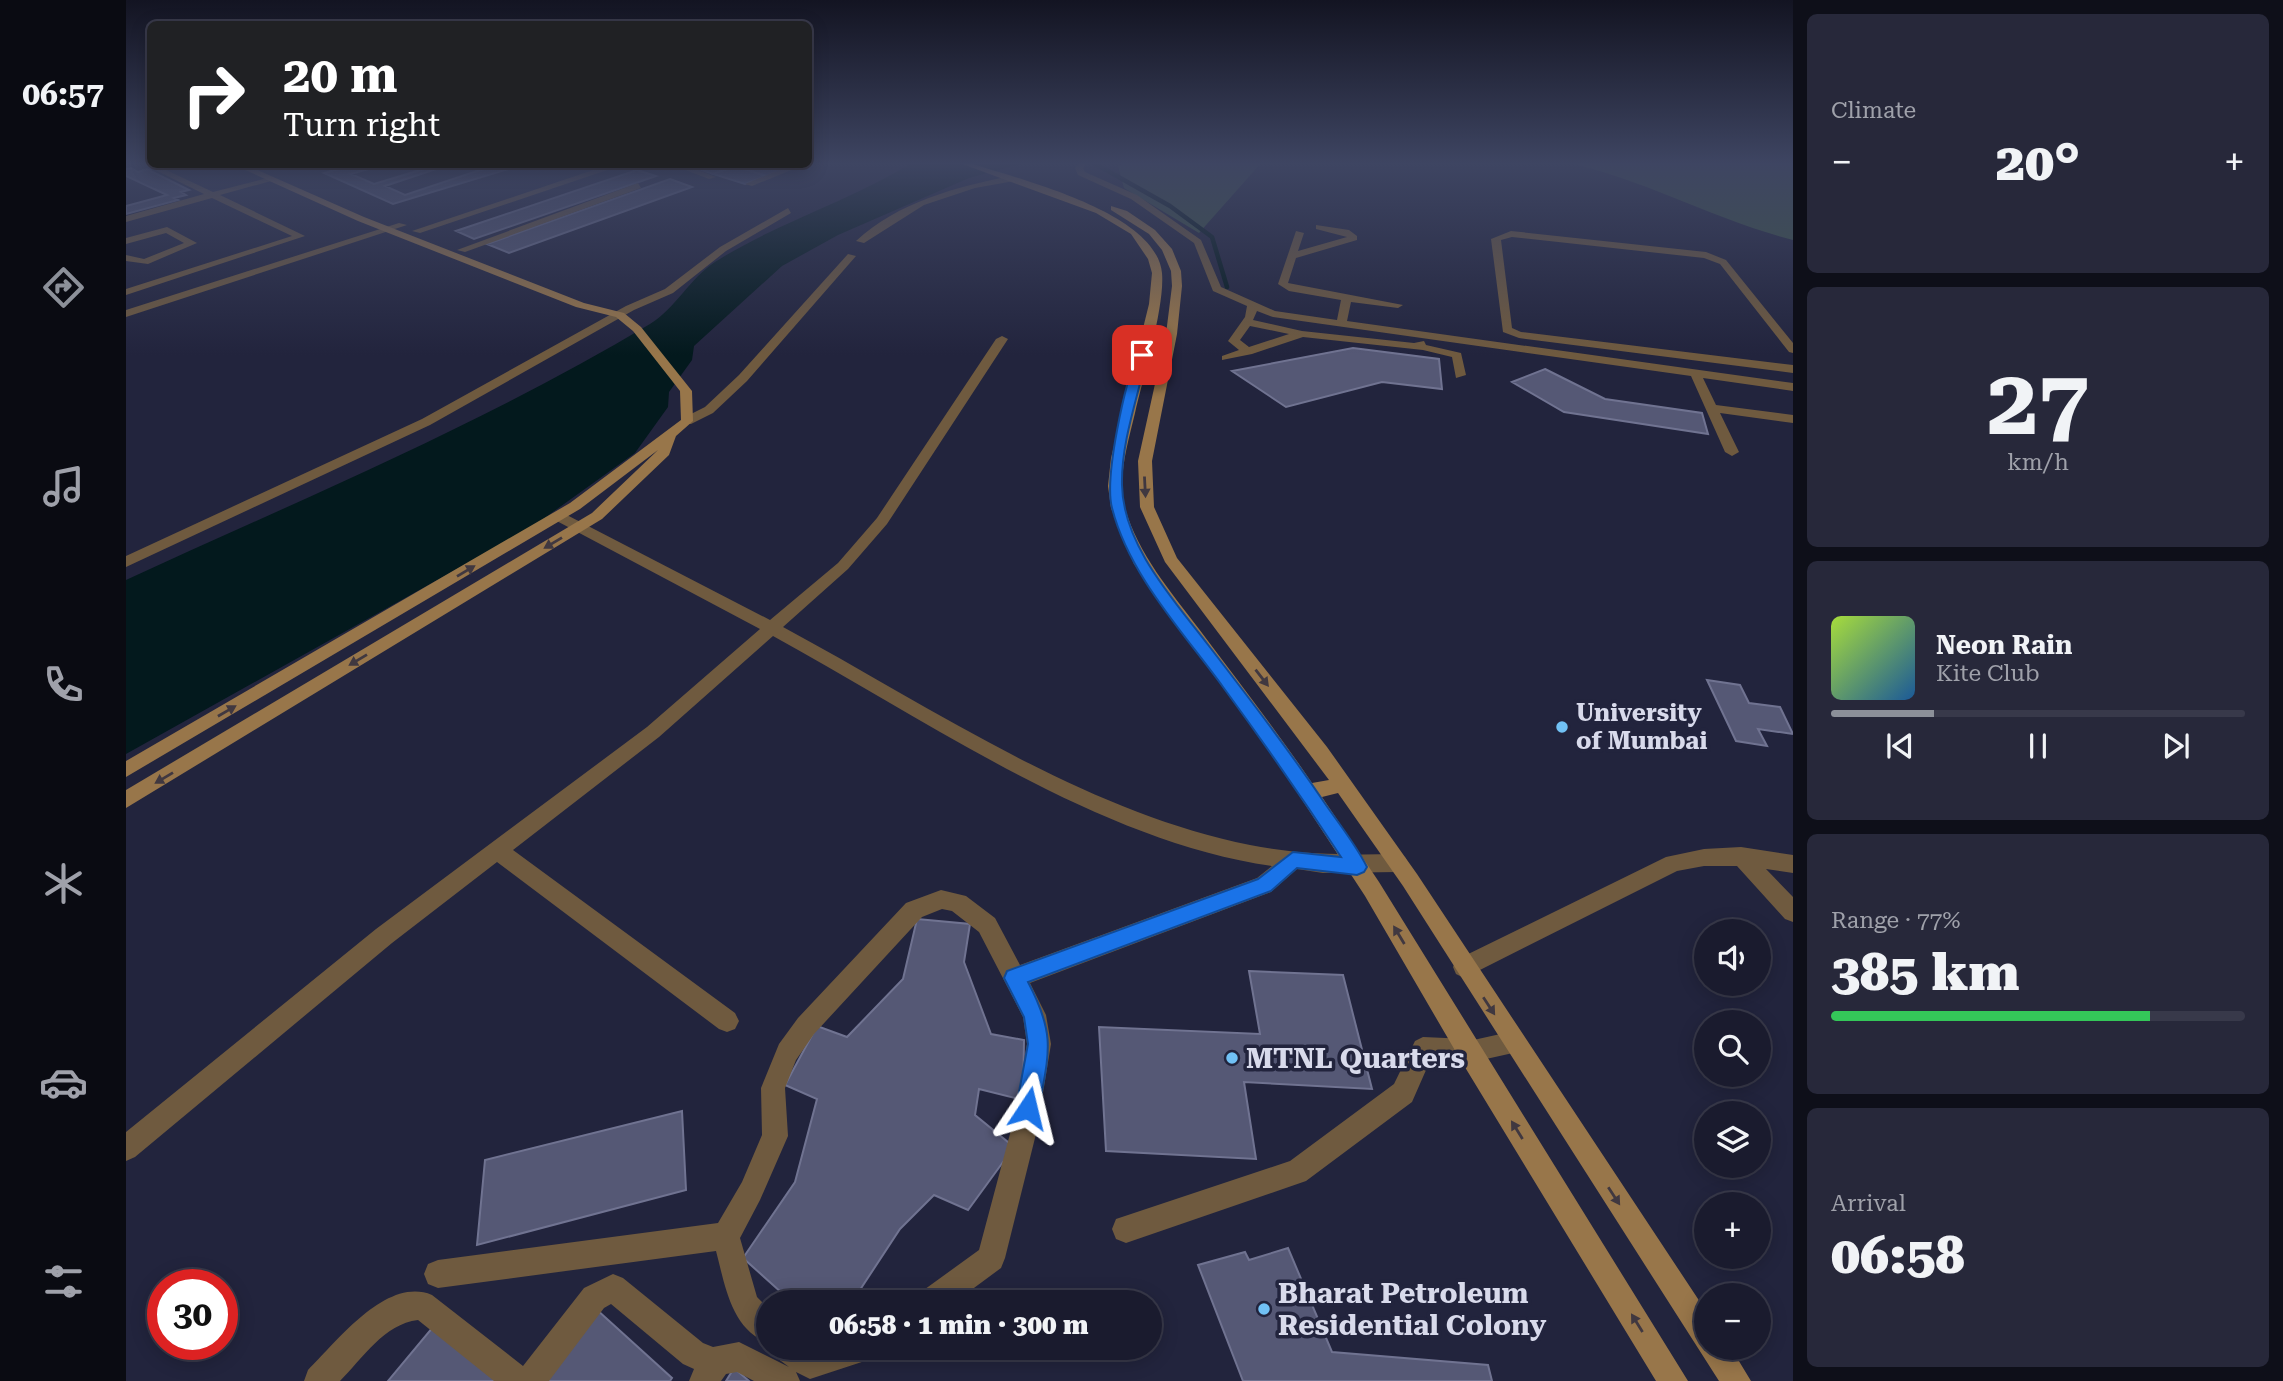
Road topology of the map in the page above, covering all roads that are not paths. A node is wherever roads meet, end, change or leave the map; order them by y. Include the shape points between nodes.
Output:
1 (281, 226) edge
2 (368, 226) edge
3 (385, 226) edge
4 (392, 226) edge
5 (406, 226) edge
6 (431, 226) edge
7 (527, 226) edge
8 (762, 226) edge
9 (884, 226) edge
10 (1125, 226) edge
11 (1147, 226) edge
12 (1176, 226) edge
13 (1319, 227) dead end
14 (417, 231) junction
15 (1299, 233) dead end
16 (129, 238) edge
17 (861, 241) dead end
18 (323, 242) junction
19 (337, 246) junction
20 (462, 250) junction
21 (851, 256) dead end
22 (1292, 256) junction
23 (481, 257) junction
24 (126, 258) edge
25 (470, 261) junction
26 (126, 292) edge
27 (1347, 298) junction
28 (1154, 303) junction
29 (1398, 305) dead end
30 (126, 306) edge
31 (1175, 306) junction
32 (1252, 306) junction
33 (593, 307) junction
34 (126, 314) edge
35 (620, 315) junction
36 (1247, 322) junction
37 (1341, 324) junction
38 (1302, 334) junction
39 (1002, 339) dead end
40 (1420, 342) junction
41 (1793, 350) edge
42 (1248, 352) junction
43 (1226, 358) dead end
44 (1793, 369) edge
45 (1695, 373) junction
46 (1460, 375) dead end
47 (1793, 387) edge
48 (1711, 408) junction
49 (1793, 419) edge
50 (681, 426) junction
51 (1732, 452) dead end
52 (599, 487) junction
53 (619, 495) junction
54 (558, 516) junction
55 (579, 527) junction
56 (126, 562) edge
57 (428, 594) junction
58 (448, 605) junction
59 (774, 629) junction
60 (126, 770) edge
61 (1342, 785) junction
62 (1308, 792) junction
63 (126, 800) edge
64 (497, 850) junction
65 (1741, 856) junction
66 (1293, 860) junction
67 (1398, 863) junction
68 (1793, 864) edge
69 (1357, 867) junction
70 (1793, 912) edge
71 (1464, 968) junction
72 (1015, 978) junction
73 (727, 1021) dead end
74 (1514, 1043) junction
75 (1468, 1051) junction
76 (126, 1148) edge
77 (1126, 1229) dead end
78 (726, 1236) junction
79 (438, 1274) dead end
80 (947, 1290) edge
81 (756, 1316) edge
82 (1694, 1318) edge
83 (804, 1360) edge
84 (824, 1360) edge
85 (1722, 1360) edge
86 (710, 1372) edge
87 (319, 1381) edge
88 (518, 1381) edge
89 (530, 1381) edge
90 (785, 1381) edge
91 (1673, 1381) edge
92 (1736, 1381) edge

1 - 26 street via 300,236
2 - 18 street
3 - 19 street
4 - 25 street
5 - 14 street
6 - 14 street
7 - 20 street
8 - 35 street via 723,249 669,291
9 - 17 street
10 - 28 street via 1153,259 1157,273
11 - 31 street via 1173,259 1178,274
12 - 32 street via 1198,242 1217,289
13 - 22 street via 1354,238
14 - 20 street
15 - 22 street
16 - 24 street via 167,230 192,243 145,262
18 - 19 street
18 - 30 street
19 - 34 street
20 - 23 street
21 - 50 street via 743,378 709,410
22 - 27 street via 1283,284
23 - 25 street
23 - 33 street via 589,299
25 - 33 street
27 - 29 street
27 - 37 street
28 - 31 street
28 - 62 street via 1118,458 1118,508 1142,564
31 -> 61 street via 1144,461 1147,508 1170,559
32 - 36 street
32 - 37 street via 1273,314
33 - 35 street
35 - 50 street via 637,329 685,390
35 - 56 street via 426,422
36 - 38 street
36 - 42 street via 1234,341
37 - 40 street
38 - 40 street
38 - 42 street
39 - 59 street via 882,521 843,566
40 - 45 street
40 - 46 street via 1457,355
41 - 44 street via 1723,262 1706,255 1511,234 1496,240 1507,330
42 - 43 street
45 - 47 street
45 - 48 street
48 - 49 street
48 - 51 street
50 - 52 street
50 - 53 street via 664,452
52 - 53 street
52 - 54 street
53 - 55 street
54 - 55 street
57 -> 54 street
55 -> 58 street
55 - 59 street
57 - 58 street
60 -> 57 street
58 -> 63 street
59 - 64 street via 653,732
59 - 66 street via 1056,785 1208,845
61 - 62 street
61 - 67 street
62 - 69 street
64 - 73 street
64 - 76 street via 384,936
65 - 68 street
65 - 70 street
65 - 71 street via 1702,855 1673,863
66 - 69 street
66 - 72 street via 1264,885
67 - 69 street
67 - 71 street
75 -> 69 street
71 -> 74 street
72 - 78 street via 986,925 958,903 941,899 914,910 787,1052 773,1088 775,1136
72 - 80 street via 1034,1016 1039,1044 1021,1143 991,1258
74 - 75 street
74 -> 82 street
75 - 77 street via 1423,1049 1403,1093 1297,1172
91 -> 75 street
78 - 79 street
78 - 81 street via 745,1305
83 - 84 street via 810,1364
85 - 92 street
86 - 89 street via 613,1289 594,1298
86 - 90 street via 718,1360 740,1357
87 - 88 street via 381,1318 400,1308 422,1305

